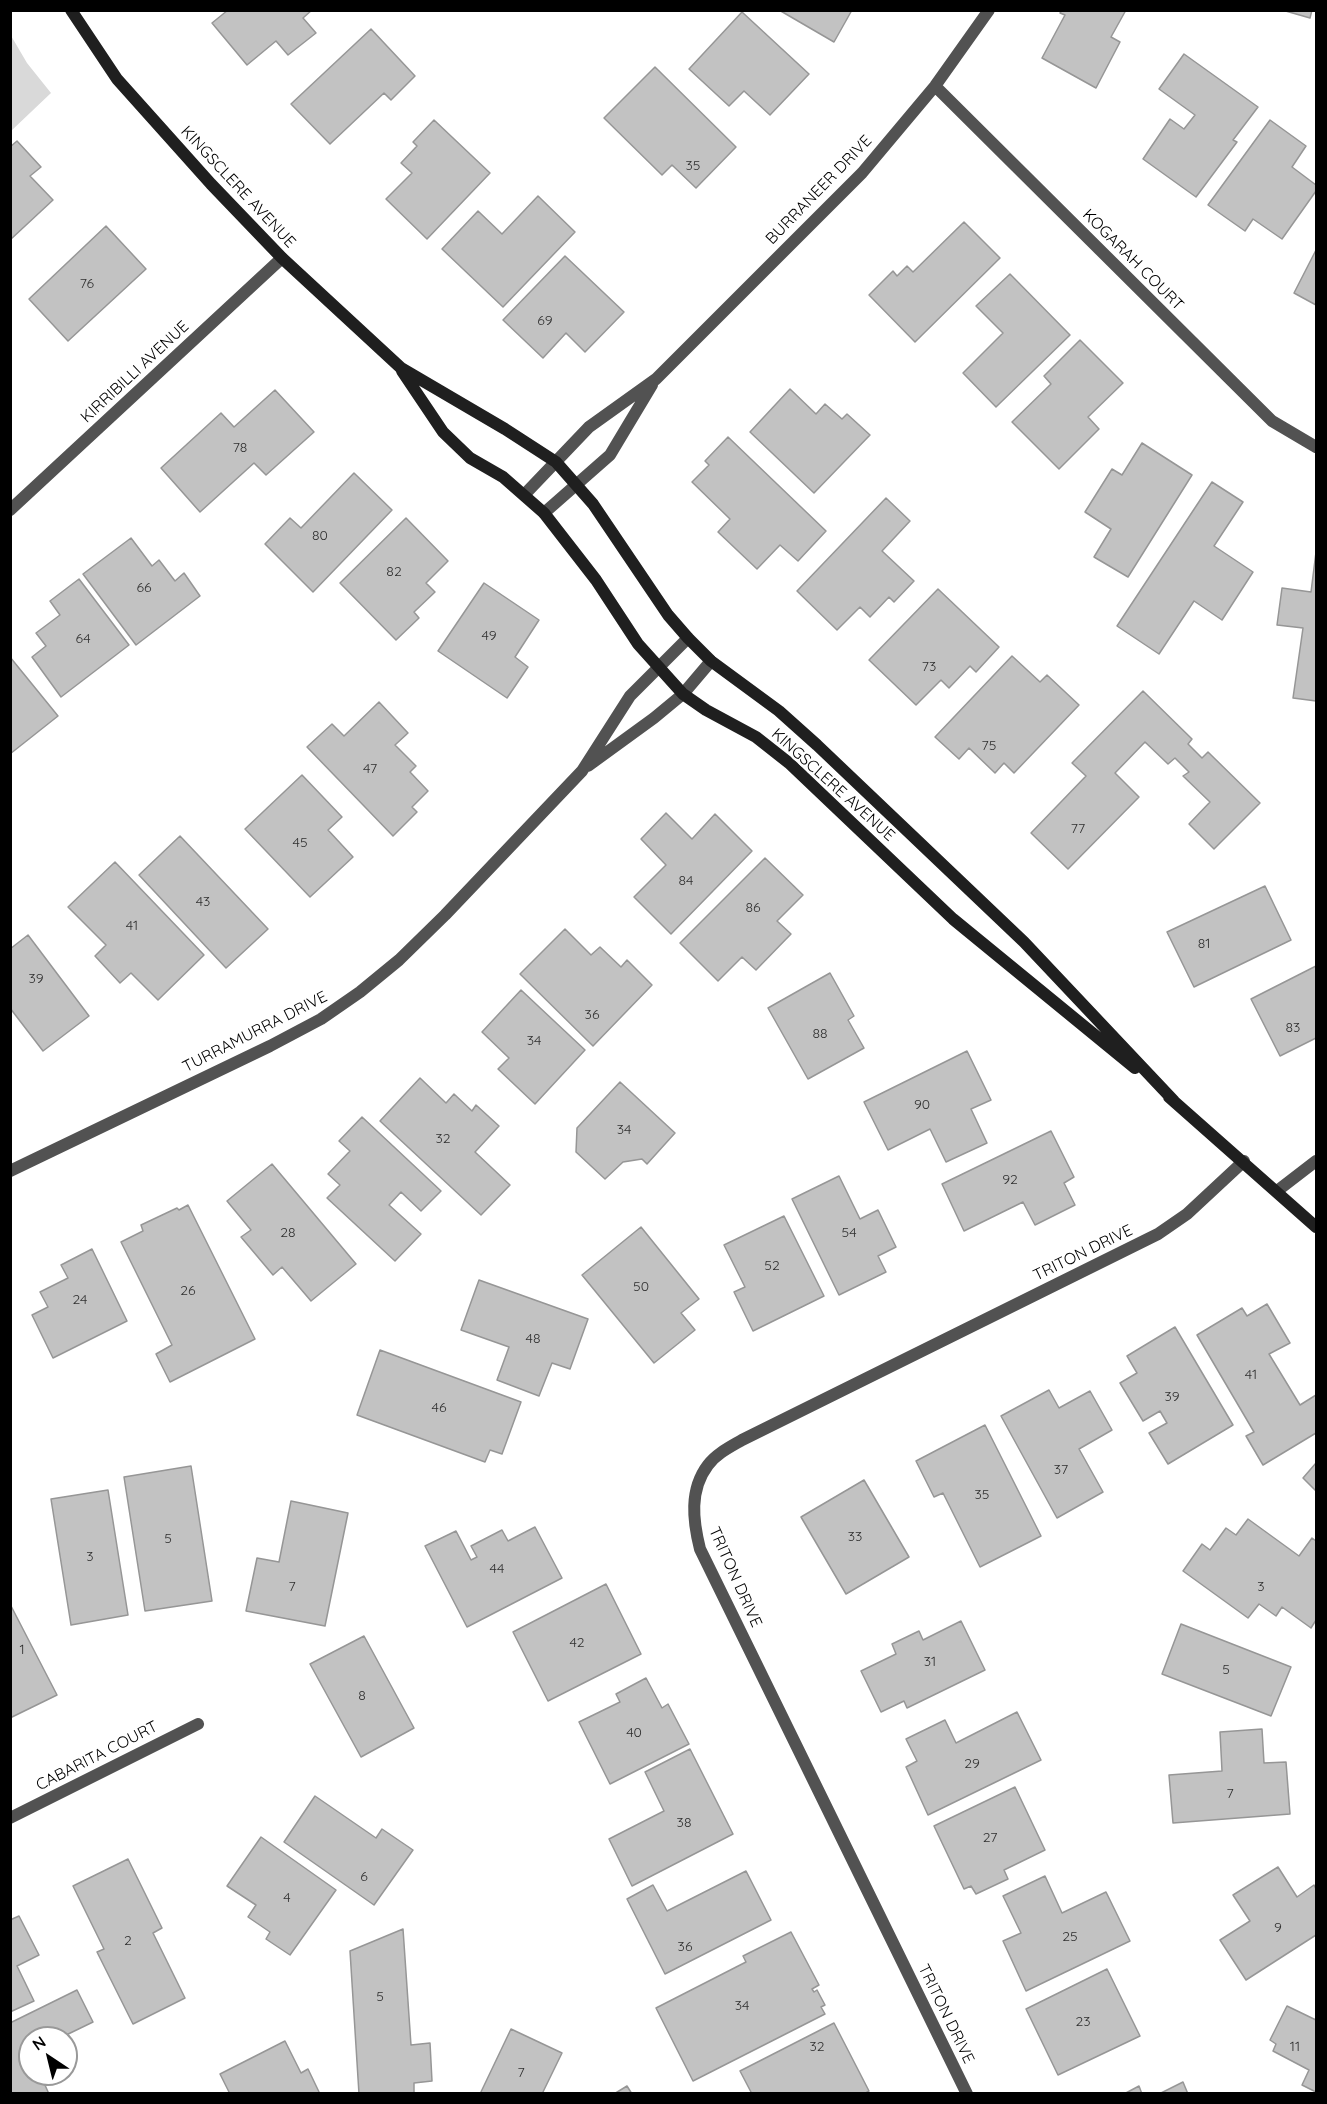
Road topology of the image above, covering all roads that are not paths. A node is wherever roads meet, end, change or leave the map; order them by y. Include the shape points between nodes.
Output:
1 (71, 10) edge
2 (989, 10) edge
3 (934, 86) junction
4 (282, 258) junction
5 (401, 368) junction
6 (656, 379) junction
7 (1317, 447) edge
8 (556, 462) junction
9 (577, 485) junction
10 (525, 494) junction
11 (10, 510) edge
12 (544, 513) junction
13 (688, 638) junction
14 (711, 661) junction
15 (659, 667) junction
16 (683, 693) junction
17 (582, 771) junction
18 (1174, 1101) junction
19 (1244, 1161) junction
20 (1317, 1161) edge
21 (10, 1171) edge
22 (1277, 1191) junction
23 (1317, 1227) edge
24 (198, 1724) dead end
25 (10, 1818) edge
26 (967, 2094) edge

1 - 4 main road, KINGSCLERE AVENUE via 117,79
2 - 3 street, BURRANEER DRIVE
3 - 6 street, BURRANEER DRIVE via 861,173
3 - 7 street, KOGARAH COURT via 1272,421
4 - 5 main road, KINGSCLERE AVENUE
4 - 11 street, KIRRIBILLI AVENUE
5 - 8 main road, KINGSCLERE AVENUE
5 - 10 main road, KINGSCLERE AVENUE via 443,432 470,458
6 - 8 street, BURRANEER DRIVE via 589,427
6 - 9 street, BURRANEER DRIVE via 610,455
8 - 9 main road, KINGSCLERE AVENUE
8 - 10 street, BURRANEER DRIVE
9 - 12 street, BURRANEER DRIVE
9 - 13 main road, KINGSCLERE AVENUE
10 - 12 main road, KINGSCLERE AVENUE
12 - 15 main road, KINGSCLERE AVENUE via 596,580 638,644
13 - 14 main road, KINGSCLERE AVENUE
13 - 15 street, TURRAMURRA DRIVE
14 - 16 street, TURRAMURRA DRIVE
14 - 18 main road, KINGSCLERE AVENUE via 818,745 1024,942
15 - 16 main road, KINGSCLERE AVENUE
15 - 17 street, TURRAMURRA DRIVE via 630,696
16 - 17 street, TURRAMURRA DRIVE
16 - 18 main road, KINGSCLERE AVENUE via 756,737 789,763 954,919
17 - 21 street, TURRAMURRA DRIVE via 445,915 399,960 350,999 270,1046
18 - 19 main road, KINGSCLERE AVENUE
19 - 22 main road, KINGSCLERE AVENUE
19 - 26 street, TRITON DRIVE via 1187,1214 1158,1234 742,1440 707,1466 698,1485 694,1525 700,1549
20 - 22 street
22 - 23 main road, KINGSCLERE AVENUE
24 - 25 street, CABARITA COURT

